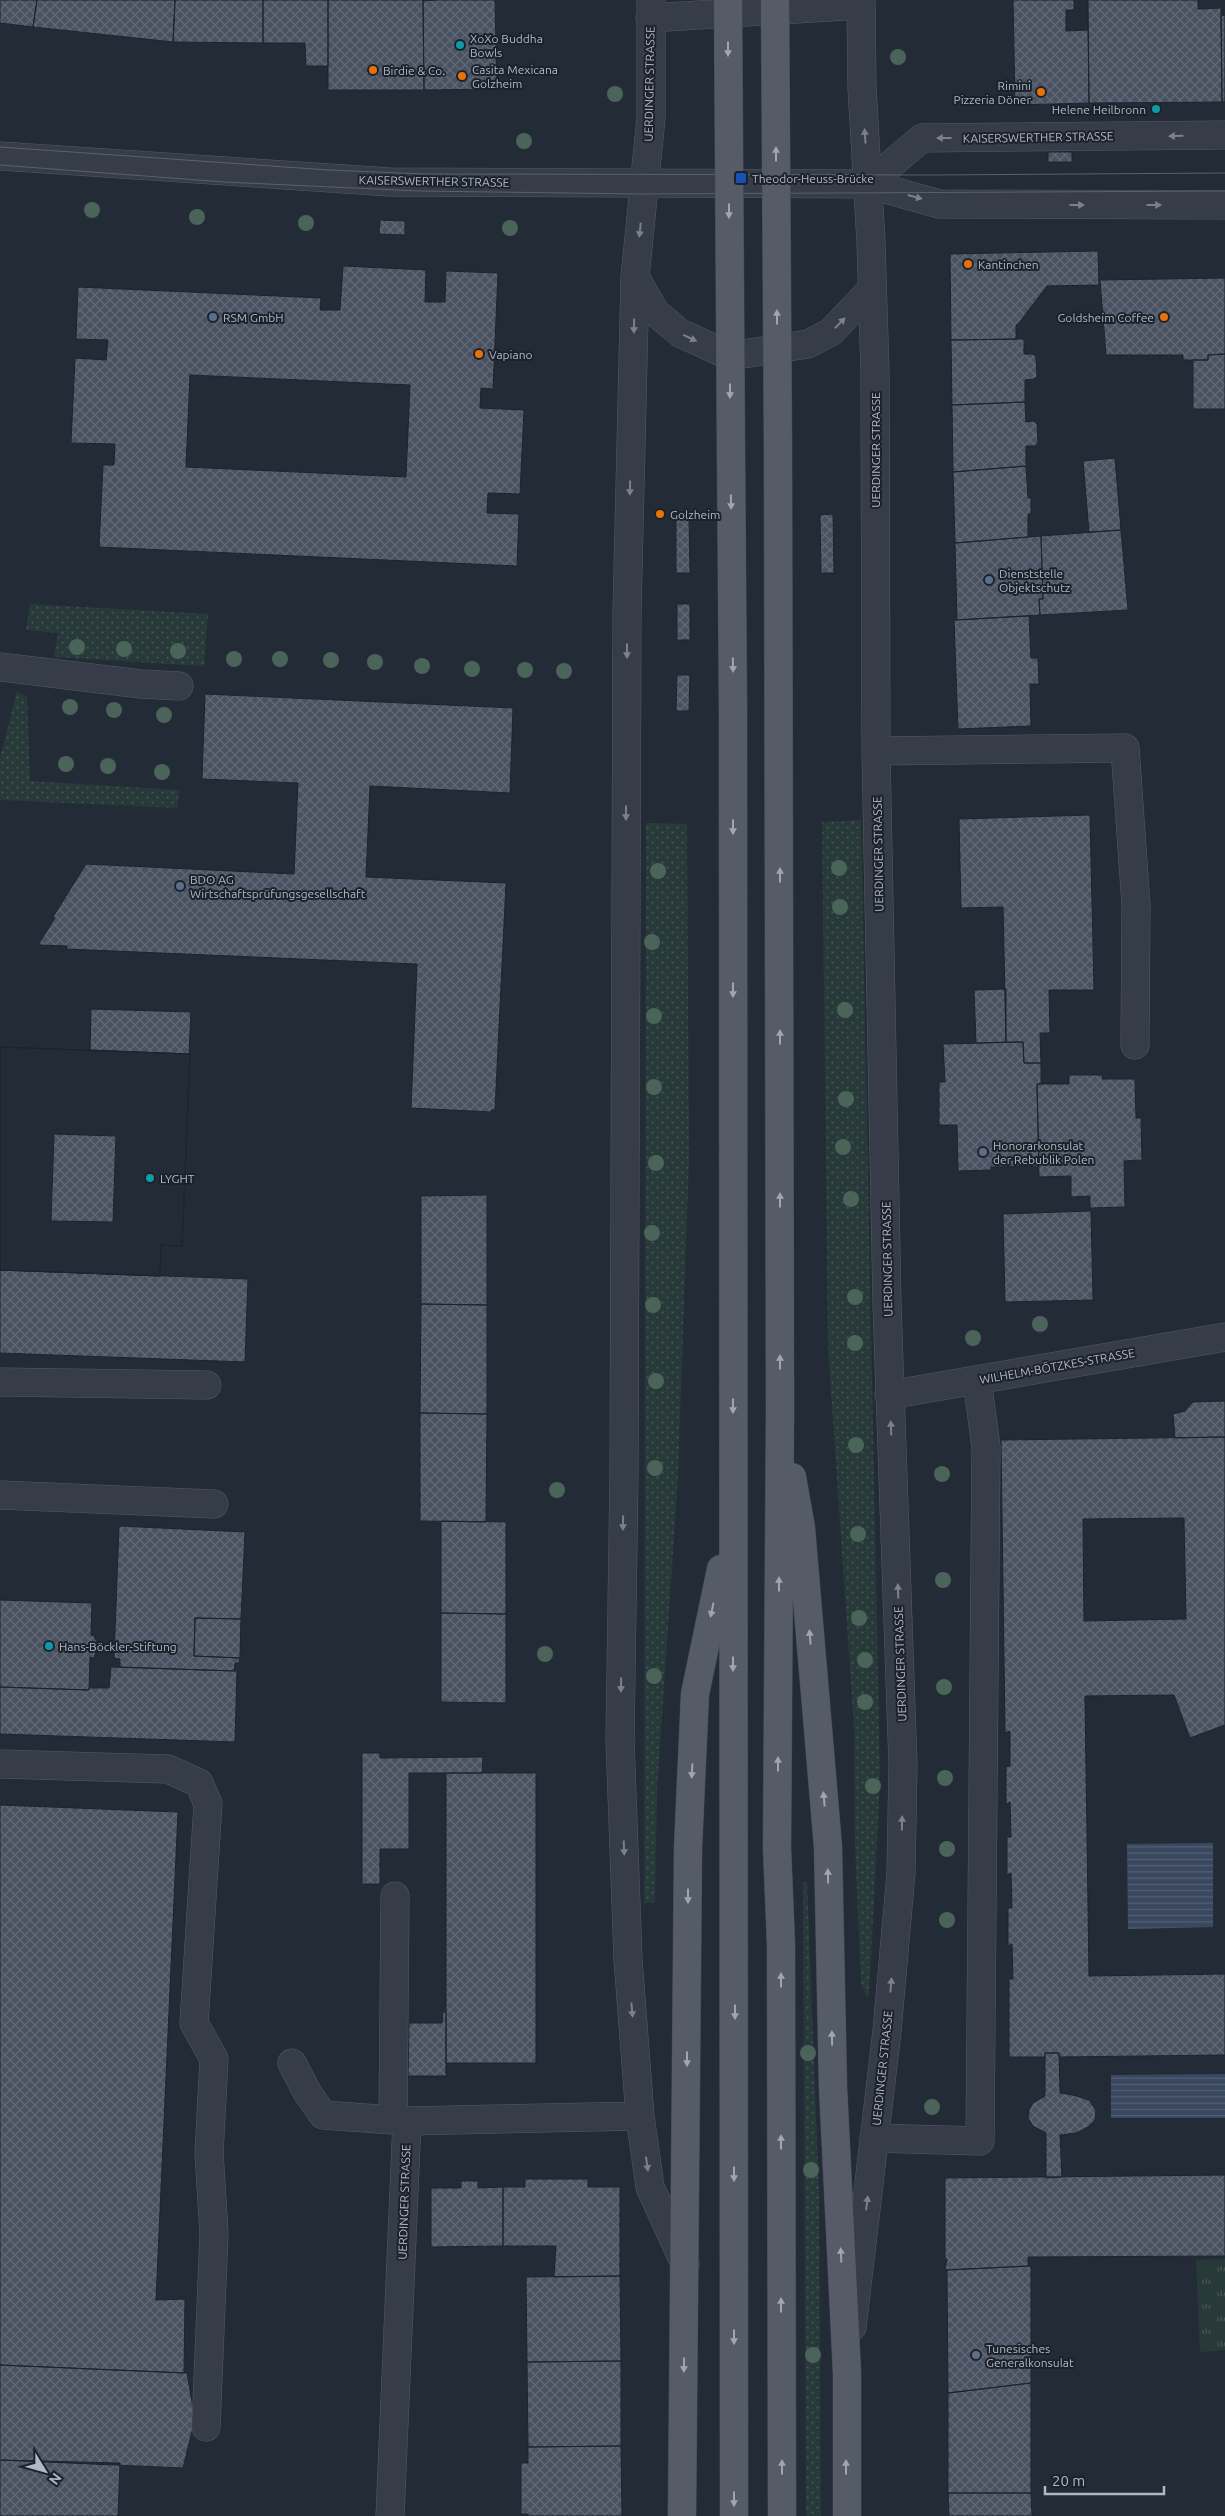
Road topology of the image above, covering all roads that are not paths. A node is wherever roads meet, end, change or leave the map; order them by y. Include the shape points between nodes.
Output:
1 (728, 0) edge
2 (774, 0) edge
3 (861, 2) edge
4 (650, 9) edge
5 (1225, 135) edge
6 (0, 156) edge
7 (645, 184) junction
8 (868, 184) junction
9 (1225, 204) edge
10 (635, 277) junction
11 (872, 290) junction
12 (0, 667) edge
13 (179, 686) dead end
14 (876, 751) junction
15 (1135, 1045) dead end
16 (1225, 1337) edge
17 (977, 1380) junction
18 (0, 1382) edge
19 (207, 1385) dead end
20 (890, 1394) junction
21 (780, 1411) junction
22 (0, 1495) edge
23 (214, 1504) dead end
24 (733, 1511) junction
25 (0, 1764) edge
26 (395, 1896) dead end
27 (292, 2063) dead end
28 (640, 2116) junction
29 (400, 2120) junction
30 (874, 2138) junction
31 (685, 2264) junction
32 (847, 2373) junction
33 (206, 2427) dead end
34 (390, 2516) edge
35 (682, 2516) edge
36 (734, 2516) edge
37 (782, 2516) edge
38 (847, 2516) edge

1 -> 24 main road, bridge via 733,710
21 -> 2 main road, bridge
3 - 4 street
8 -> 3 street, UERDINGER STRASSE
4 - 7 street, UERDINGER STRASSE via 651,118
5 -> 8 street, KAISERSWERTHER STRASSE via 922,138
6 - 7 street, KAISERSWERTHER STRASSE via 390,182
7 - 8 street, KAISERSWERTHER STRASSE
7 -> 10 street, UERDINGER STRASSE
8 -> 9 street, KAISERSWERTHER STRASSE via 940,204
8 - 11 street, UERDINGER STRASSE
10 -> 11 street via 655,312 680,334 730,356 808,344 831,332
10 -> 28 street, UERDINGER STRASSE via 627,613 620,1740 628,1960
11 - 14 street, UERDINGER STRASSE
12 - 13 street
14 - 15 street via 1125,748 1136,905
14 - 20 street, UERDINGER STRASSE
16 - 17 street, WILHELM-BÖTZKES-STRASSE
17 - 20 street, WILHELM-BÖTZKES-STRASSE
17 - 30 street via 986,1447 980,2141
18 - 19 street
30 -> 20 street, UERDINGER STRASSE via 901,1873 903,1764
32 -> 21 main road via 834,2087 828,1847 801,1528
37 -> 21 main road via 782,1945 777,1848
22 - 23 street
24 -> 31 main road via 695,1694 688,1848
24 -> 36 main road
25 - 33 street via 168,1769 199,1783 208,1804 194,2024 214,2059 209,2153 214,2234
26 - 29 street, UERDINGER STRASSE
27 - 29 street via 323,2115
28 - 29 street
28 -> 31 street, UERDINGER STRASSE via 650,2186
29 - 34 street, UERDINGER STRASSE
32 -> 30 street, UERDINGER STRASSE
31 -> 35 main road, UERDINGER STRASSE
38 -> 32 main road, UERDINGER STRASSE

